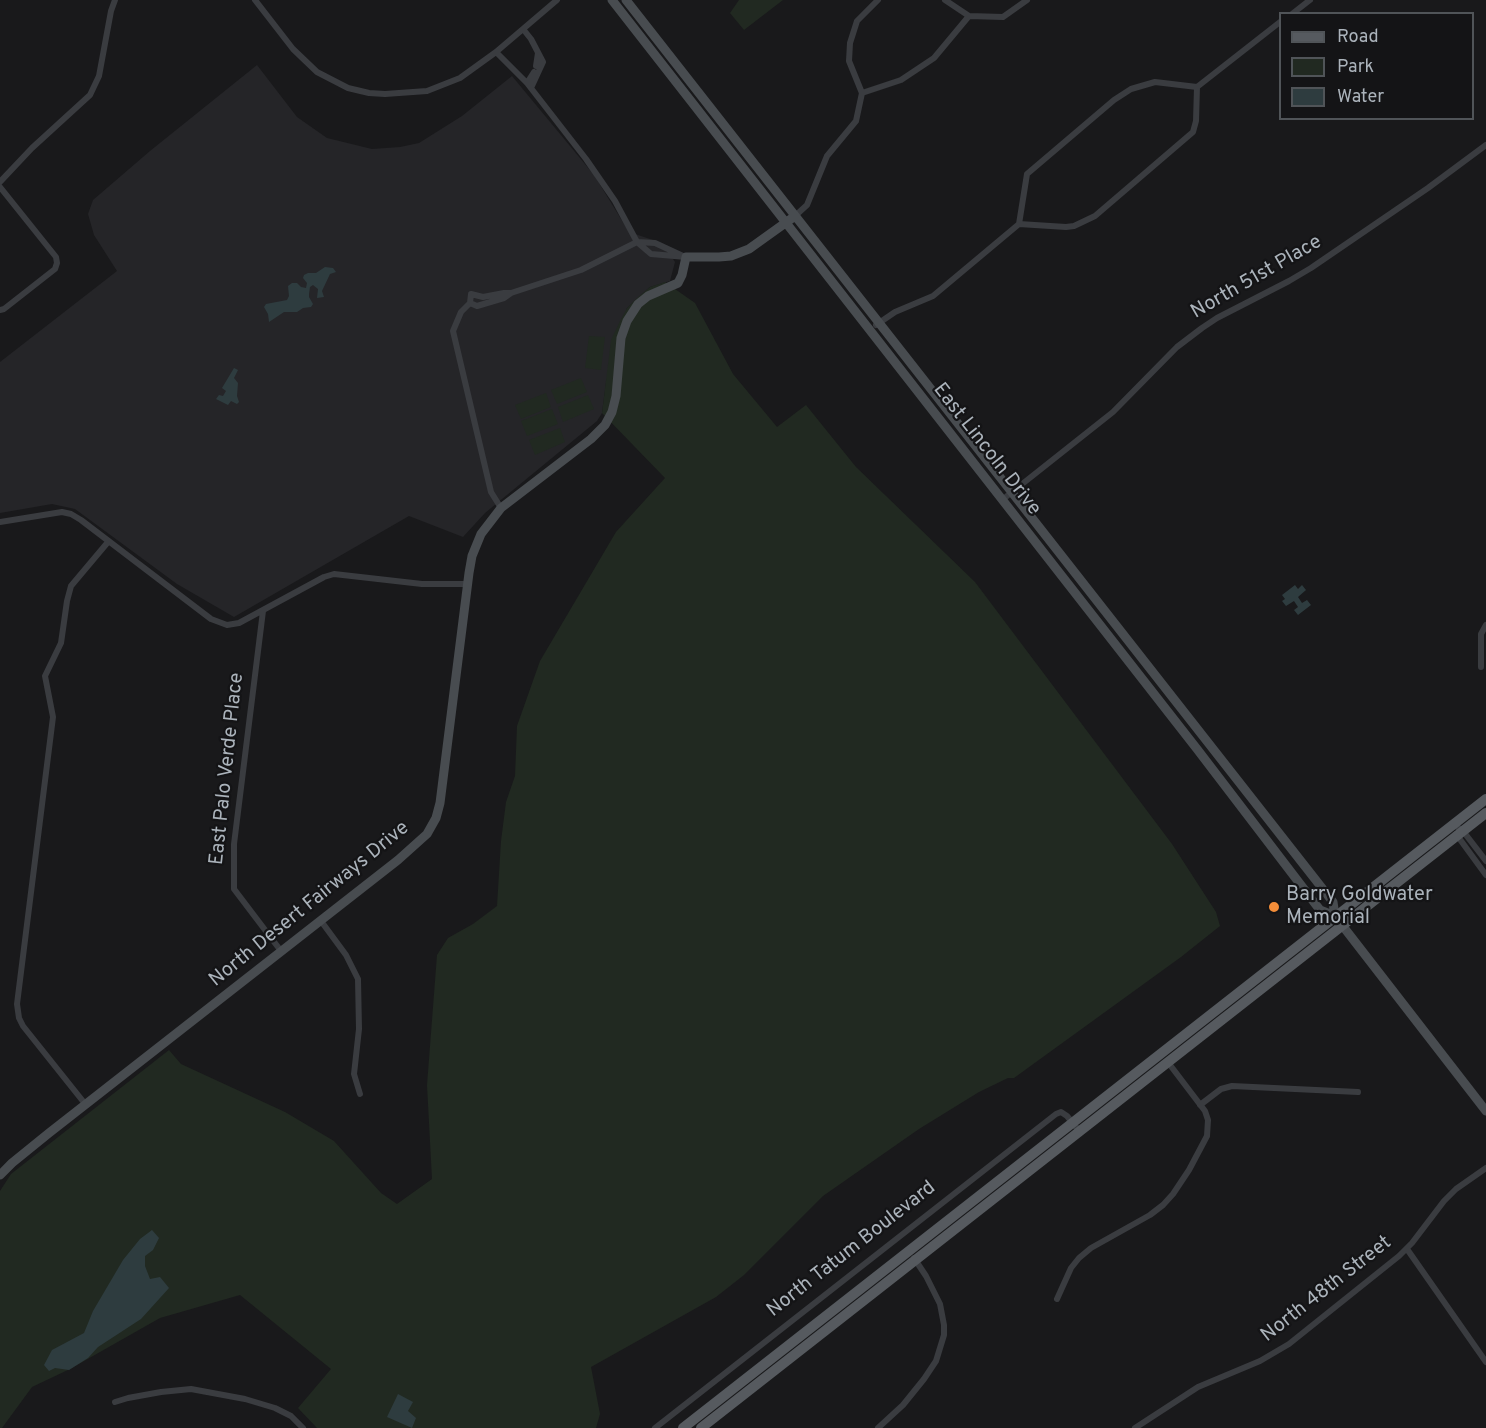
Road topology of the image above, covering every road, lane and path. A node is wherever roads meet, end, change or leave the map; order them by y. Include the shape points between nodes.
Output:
1 (115, 0) edge
2 (255, 0) edge
3 (557, 0) edge
4 (612, 0) edge
5 (626, 0) edge
6 (878, 0) edge
7 (945, 0) edge
8 (1027, 0) edge
9 (1310, 0) edge
10 (1295, 12) edge
11 (969, 16) junction
12 (1279, 24) edge
13 (523, 29) junction
14 (537, 49) junction
15 (496, 52) junction
16 (529, 86) junction
17 (1197, 87) junction
18 (862, 93) junction
19 (708, 104) junction
20 (698, 112) junction
21 (1486, 145) edge
22 (0, 182) edge
23 (0, 187) edge
24 (795, 216) junction
25 (786, 223) junction
26 (1019, 224) junction
27 (637, 242) junction
28 (686, 257) junction
29 (511, 293) junction
30 (470, 303) junction
31 (0, 310) edge
32 (878, 323) junction
33 (869, 330) junction
34 (1011, 492) junction
35 (1002, 500) junction
36 (501, 508) junction
37 (0, 522) edge
38 (108, 542) junction
39 (467, 584) junction
40 (263, 611) junction
41 (1486, 625) edge
42 (1481, 667) dead end
43 (1486, 799) edge
44 (1486, 813) edge
45 (1453, 824) junction
46 (1460, 834) junction
47 (1486, 861) edge
48 (1486, 875) edge
49 (1335, 916) junction
50 (321, 921) junction
51 (1342, 926) junction
52 (281, 951) junction
53 (1160, 1053) junction
54 (1168, 1063) junction
55 (1358, 1092) dead end
56 (360, 1094) dead end
57 (86, 1105) junction
58 (1200, 1105) junction
59 (1486, 1111) edge
60 (1072, 1122) junction
61 (1080, 1132) junction
62 (1486, 1168) edge
63 (2, 1170) edge
64 (1407, 1249) junction
65 (908, 1251) junction
66 (915, 1260) junction
67 (1057, 1299) dead end
68 (1486, 1362) edge
69 (115, 1402) dead end
70 (303, 1428) edge
71 (654, 1428) edge
72 (683, 1428) edge
73 (701, 1428) edge
74 (878, 1428) edge
75 (1135, 1428) edge

1 - 22 street via 99,76 90,95
2 - 15 street via 304,61 348,88 369,93 427,91 460,78
3 - 13 street
4 - 20 main road, East Lincoln Drive
5 - 19 main road, East Lincoln Drive
6 - 18 street via 857,21 850,43 849,61
7 - 11 street
8 - 11 street via 1003,17
9 - 10 street
11 - 18 street via 934,58 901,80
12 - 17 street
13 - 14 street
13 - 15 street
14 - 16 street
14 - 16 street via 543,62
15 - 16 street
16 - 27 street via 586,159
17 - 26 street via 1165,82 1145,84 1114,100 1027,174
17 - 26 street via 1193,132 1095,216 1066,227
18 - 24 street via 856,121 826,156 807,205
19 - 20 main road
19 - 24 main road, East Lincoln Drive
20 - 25 main road, East Lincoln Drive
21 - 34 street, North 51st Place via 1311,268 1202,328 1177,347 1112,413
23 - 31 street via 57,263 55,269
24 - 25 main road
24 - 32 main road, East Lincoln Drive
25 - 28 main road via 749,249 731,256
25 - 33 main road, East Lincoln Drive
26 - 32 street via 933,296
27 - 28 street via 655,243
27 - 28 street via 651,255
27 - 29 street via 581,270
28 - 36 main road, North Desert Fairways Drive via 678,283 648,296 627,321 619,350 614,403 605,425
29 - 30 street via 477,306
29 - 30 street via 483,297 471,294
30 - 36 street via 461,312 453,331 491,492
32 - 33 street
32 - 34 main road, East Lincoln Drive
33 - 35 main road, East Lincoln Drive
34 - 35 street, North 51st Place
34 - 49 main road, East Lincoln Drive via 1333,902
35 - 49 main road, East Lincoln Drive via 1320,910
36 - 39 main road, North Desert Fairways Drive via 478,540
37 - 38 street via 66,512
38 - 40 street via 216,623 239,623
38 - 57 street via 71,586 62,643 45,676 53,717 17,1004 23,1026
39 - 40 street via 422,584 334,574
39 - 50 main road, North Desert Fairways Drive via 440,803 432,826 420,843
40 - 52 street, East Palo Verde Place via 234,844 234,889
41 - 42 street via 1481,633
43 - 45 main road, North Tatum Boulevard
44 - 46 main road
45 - 46 street
45 - 49 main road, North Tatum Boulevard
46 - 47 street
46 - 48 street
46 - 51 main road
49 - 51 main road, East Lincoln Drive
49 - 53 main road, North Tatum Boulevard
50 - 52 main road, North Desert Fairways Drive
50 - 56 street via 358,979 359,1029 354,1074
51 - 54 main road
51 - 59 main road, East Lincoln Drive
52 - 57 main road, North Desert Fairways Drive
53 - 54 street
53 - 60 main road, North Tatum Boulevard
54 - 58 street
54 - 61 main road
55 - 58 street via 1232,1086 1221,1089
57 - 63 main road, North Desert Fairways Drive
58 - 67 street via 1208,1120 1207,1136 1173,1194 1150,1215 1091,1248 1066,1277
60 - 61 street
60 - 65 main road, North Tatum Boulevard
60 - 71 street, North Tatum Boulevard via 1067,1116 1056,1114
61 - 66 main road
62 - 64 street, North 48th Street via 1443,1201
64 - 68 street
64 - 75 street, North 48th Street via 1277,1353 1198,1387
65 - 66 street
65 - 72 main road, North Tatum Boulevard
66 - 73 main road
66 - 74 street via 939,1305 944,1335 936,1362 924,1379
69 - 70 street via 191,1389 275,1408

